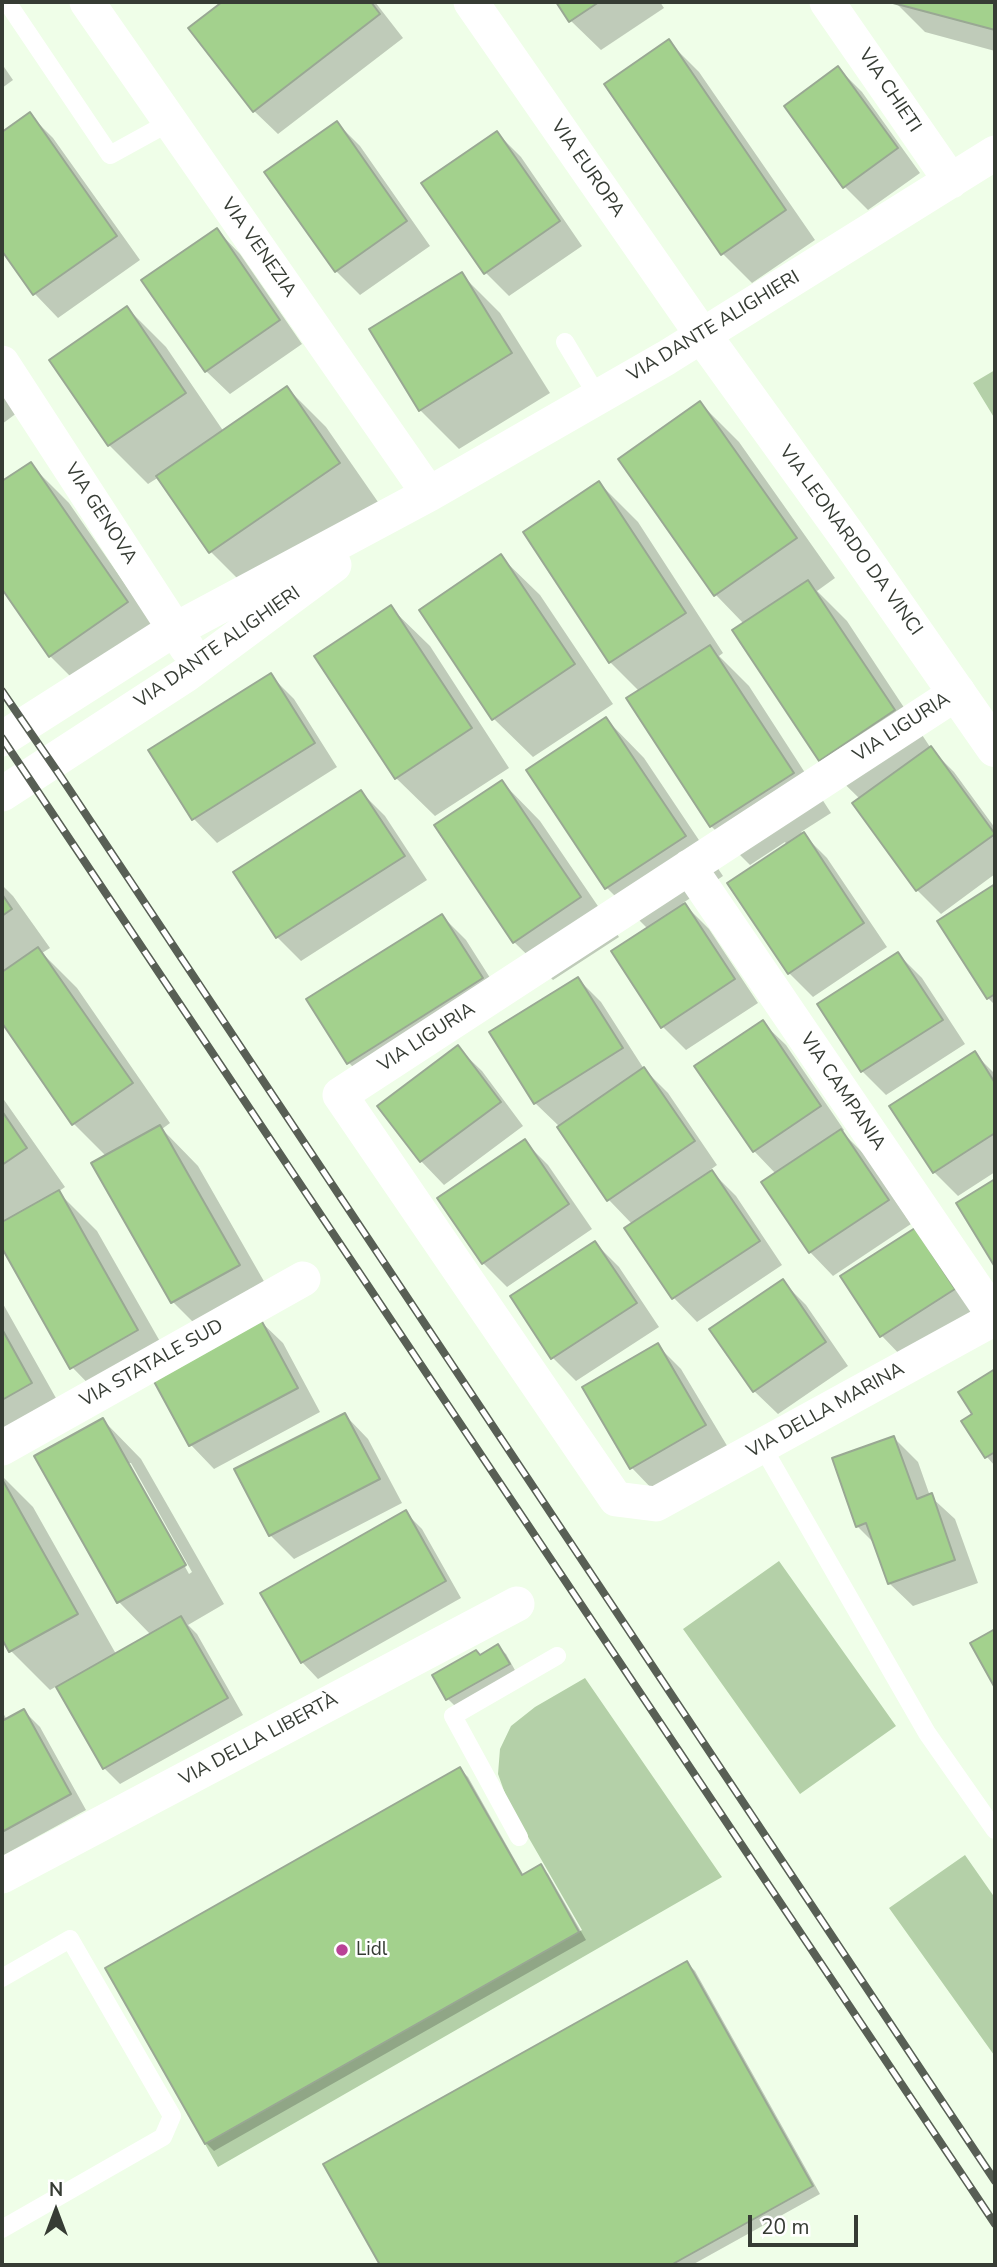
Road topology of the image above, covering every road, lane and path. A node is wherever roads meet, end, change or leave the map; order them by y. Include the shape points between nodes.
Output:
1 (7, 2) edge
2 (87, 2) edge
3 (471, 2) edge
4 (827, 2) edge
5 (170, 122) junction
6 (995, 153) edge
7 (951, 181) junction
8 (703, 336) junction
9 (565, 342) dead end
10 (2, 363) edge
11 (598, 397) junction
12 (429, 494) junction
13 (175, 630) junction
14 (198, 666) junction
15 (958, 692) junction
16 (2, 739) edge
17 (995, 748) edge
18 (2, 794) edge
19 (689, 867) junction
20 (303, 1279) dead end
21 (995, 1317) edge
22 (762, 1446) junction
23 (2, 1448) edge
24 (656, 1504) joint
25 (517, 1604) dead end
26 (557, 1656) dead end
27 (995, 1830) edge
28 (519, 1837) dead end
29 (2, 1876) edge
30 (2, 1978) edge
31 (2, 2229) edge

1 - 5 lane via 110,155
2 - 5 street, VIA VENEZIA
3 - 8 street, VIA EUROPA
4 - 7 street, VIA CHIETI
5 - 12 street, VIA VENEZIA
6 - 7 street, VIA DANTE ALIGHIERI
7 - 8 street, VIA DANTE ALIGHIERI
8 - 11 street, VIA DANTE ALIGHIERI
8 - 15 street, VIA LEONARDO DA VINCI
9 - 11 lane
10 - 13 street, VIA GENOVA
11 - 12 street, VIA DANTE ALIGHIERI
12 - 13 street, VIA DANTE ALIGHIERI
12 - 14 street, VIA DANTE ALIGHIERI
13 - 14 street, VIA GENOVA
13 - 16 street, VIA DANTE ALIGHIERI
14 - 18 street, VIA DANTE ALIGHIERI
15 - 17 street, VIA LEONARDO DA VINCI
15 - 19 street, VIA LIGURIA
19 - 21 street, VIA CAMPANIA
19 - 24 street, VIA LIGURIA via 340,1095 616,1499
20 - 23 street, VIA STATALE SUD
21 - 22 street, VIA DELLA MARINA
22 - 24 street, VIA DELLA MARINA
22 - 27 lane via 927,1733
25 - 29 street, VIA DELLA LIBERTÀ
26 - 28 lane via 453,1716
30 - 31 lane via 70,1939 172,2116 163,2137

